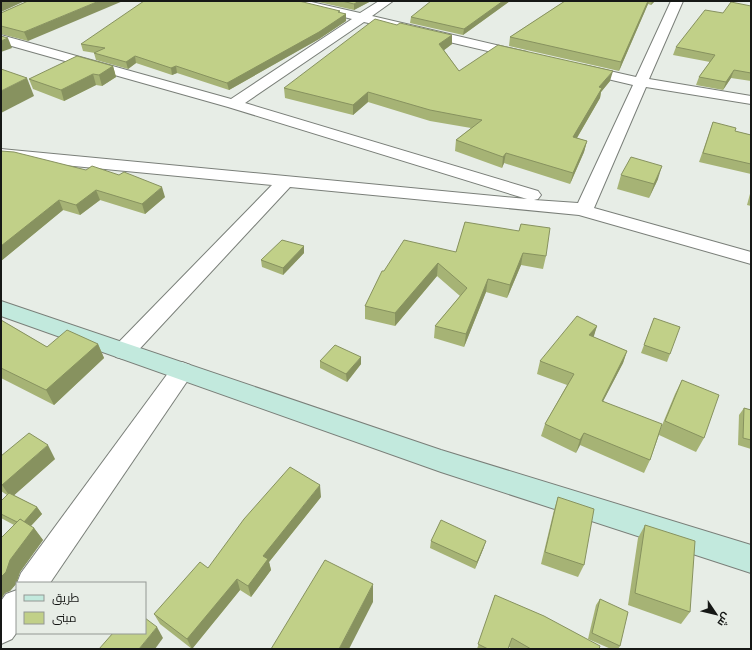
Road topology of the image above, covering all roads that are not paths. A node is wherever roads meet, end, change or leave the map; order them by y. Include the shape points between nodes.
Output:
1 (292, 1) edge
2 (387, 1) edge
3 (677, 1) edge
4 (364, 17) junction
5 (1, 39) edge
6 (535, 58) edge
7 (572, 67) edge
8 (640, 82) junction
9 (751, 100) edge
10 (233, 104) junction
11 (1, 154) edge
12 (285, 182) junction
13 (584, 210) junction
14 (751, 258) edge
15 (1, 308) edge
16 (124, 350) junction
17 (182, 371) junction
18 (751, 559) edge
19 (33, 582) edge
20 (16, 606) edge
21 (1, 628) edge

1 - 4 street
2 - 4 street
3 - 8 street
4 - 6 street
4 - 10 street
5 - 10 street
7 - 8 street
8 - 9 street
8 - 13 street
10 - 13 street
11 - 12 street
12 - 13 street
12 - 16 street
13 - 14 street
15 - 16 street
16 - 17 street
17 - 18 street via 441,461
17 - 19 street
20 - 21 street

